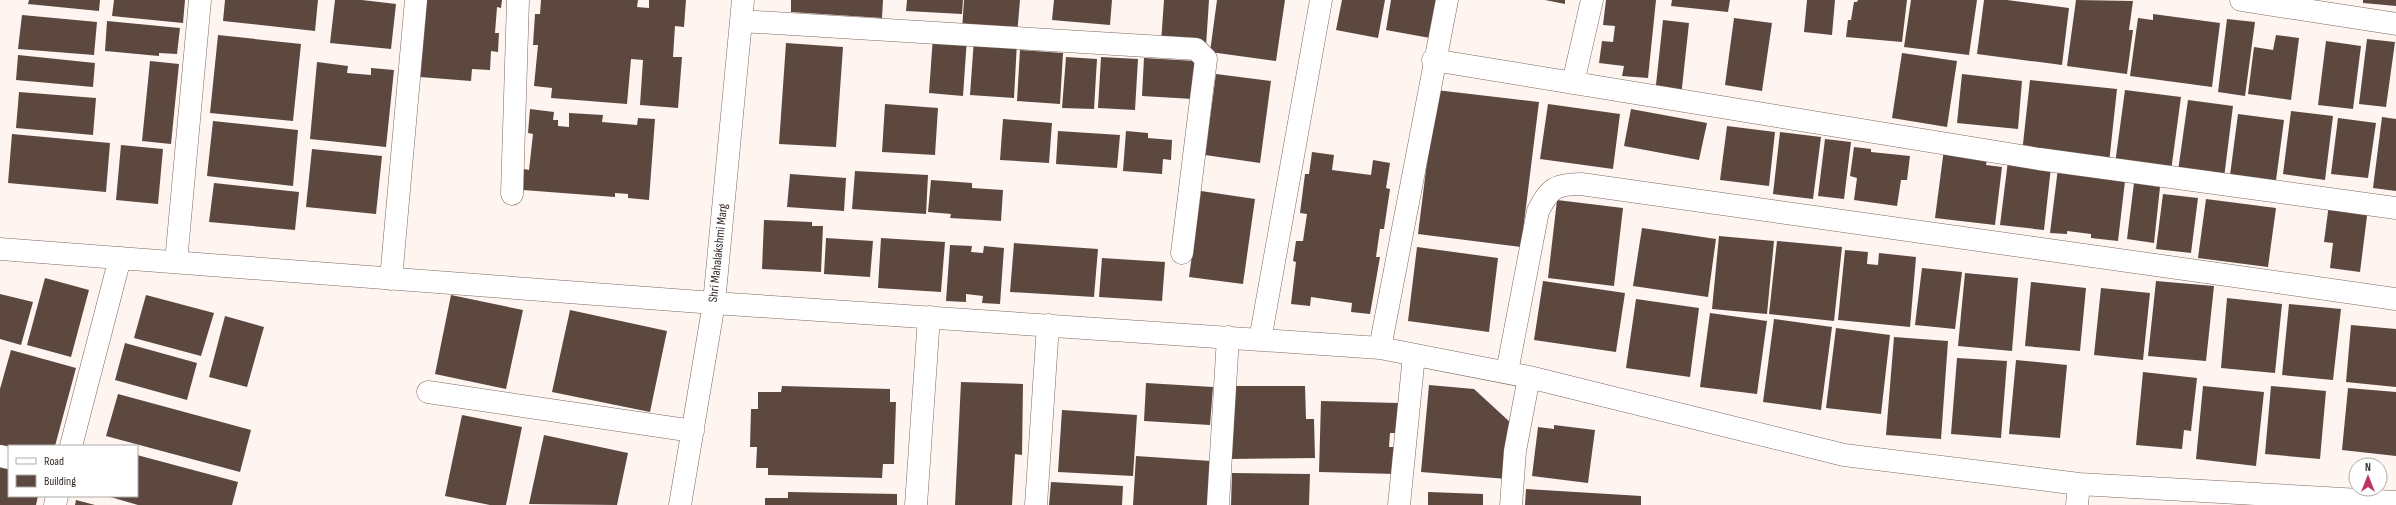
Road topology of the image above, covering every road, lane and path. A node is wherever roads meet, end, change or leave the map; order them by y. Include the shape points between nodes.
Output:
1 (200, 0) edge
2 (416, 0) edge
3 (518, 0) edge
4 (1322, 0) edge
5 (1446, 0) edge
6 (1592, 0) edge
7 (2241, 0) edge
8 (742, 11) edge
9 (2396, 24) edge
10 (1433, 60) junction
11 (1573, 83) junction
12 (512, 194) dead end
13 (2396, 208) edge
14 (0, 250) edge
15 (1182, 253) dead end
16 (120, 258) junction
17 (176, 262) junction
18 (391, 279) junction
19 (2396, 299) edge
20 (714, 303) junction
21 (929, 317) junction
22 (1048, 325) junction
23 (1228, 337) junction
24 (1260, 340) junction
25 (1380, 348) junction
26 (1414, 355) junction
27 (1507, 372) junction
28 (1529, 377) junction
29 (428, 392) dead end
30 (693, 431) junction
31 (71, 445) edge
32 (2078, 495) edge
33 (2186, 497) edge
34 (2396, 502) edge
35 (2369, 503) edge
36 (680, 505) edge
37 (916, 505) edge
38 (1036, 505) edge
39 (1218, 505) edge
40 (1400, 505) edge
41 (1510, 505) edge

1 - 17 street
2 - 18 street
3 - 12 street
4 - 24 street
5 - 10 street
6 - 11 street
7 - 9 street
8 - 15 street via 1196,49 1206,59
8 - 20 street, Shri Mahalakshmi Marg
10 - 11 street
10 - 25 street
11 - 13 street via 2039,159
14 - 16 street
16 - 17 street
16 - 31 street
17 - 18 street
18 - 20 street
19 - 27 street via 1581,184 1564,184 1548,191 1538,211
20 - 21 street
20 - 30 street, Shri Mahalakshmi Marg
21 - 22 street
21 - 37 street
22 - 23 street
22 - 38 street
23 - 24 street
23 - 39 street
24 - 25 street
25 - 26 street
26 - 27 street
26 - 40 street
27 - 28 street
28 - 32 street via 1844,456
28 - 41 street via 1515,451
29 - 30 street
30 - 36 street, Shri Mahalakshmi Marg
32 - 33 street
33 - 35 street
34 - 35 street

